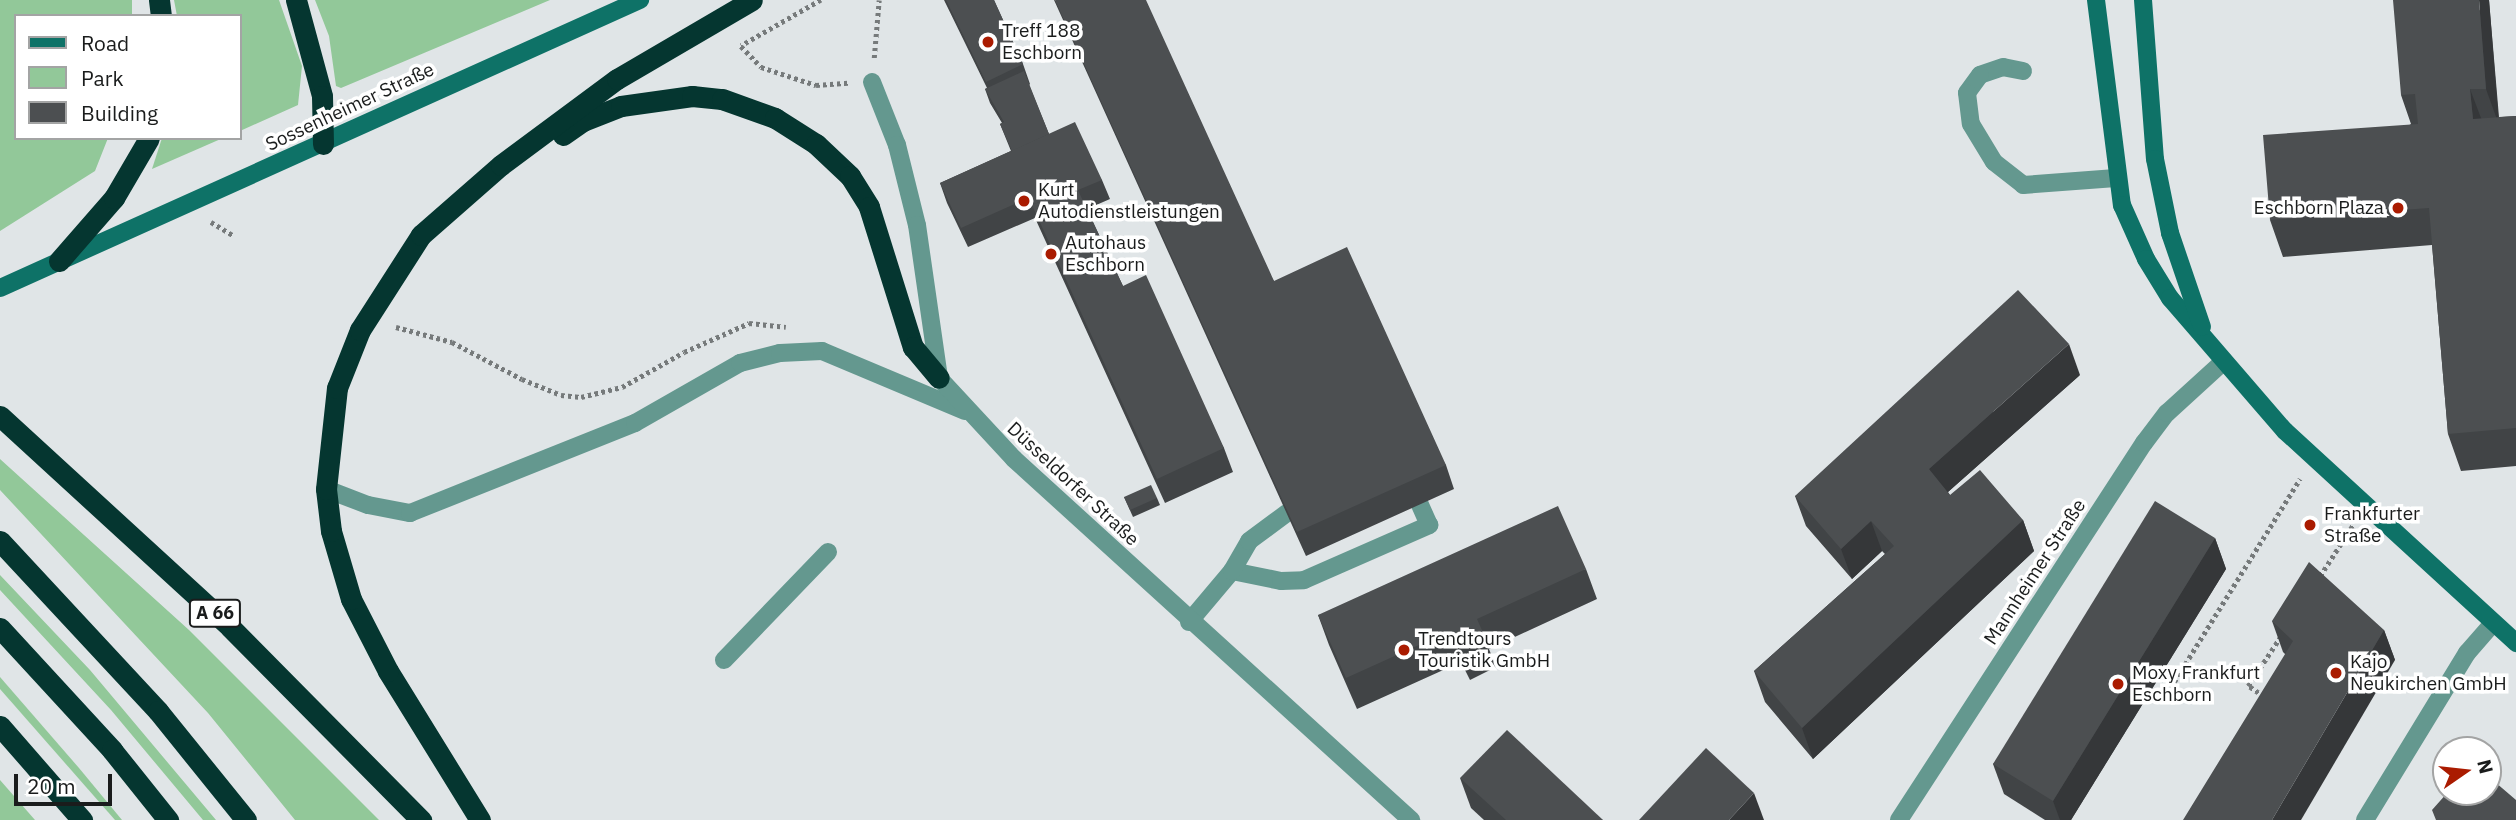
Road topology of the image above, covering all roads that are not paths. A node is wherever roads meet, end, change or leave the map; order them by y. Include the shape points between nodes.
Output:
1 (296, 0) edge
2 (640, 0) edge
3 (752, 0) edge
4 (2096, 0) edge
5 (2143, 0) edge
6 (2023, 71) dead end
7 (872, 82) road end
8 (148, 140) edge
9 (323, 144) junction
10 (2116, 178) junction
11 (421, 235) junction
12 (58, 261) junction
13 (0, 288) edge
14 (2212, 346) junction
15 (2224, 361) junction
16 (939, 378) junction
17 (965, 411) junction
18 (0, 416) edge
19 (326, 489) junction
20 (1420, 505) edge
21 (1287, 513) edge
22 (0, 541) edge
23 (828, 552) dead end
24 (1232, 571) junction
25 (1189, 622) junction
26 (2493, 623) junction
27 (0, 628) edge
28 (2516, 643) edge
29 (724, 660) dead end
30 (0, 726) edge
31 (82, 820) edge
32 (168, 820) edge
33 (246, 820) edge
34 (421, 820) edge
35 (480, 820) edge
36 (1411, 820) edge
37 (1899, 820) edge
38 (2365, 820) edge

1 - 9 highway via 322,96
2 - 9 street, Sossenheimer Straße
3 - 11 highway via 617,79 501,165
4 - 10 street
5 - 14 street via 2155,159 2167,221 2190,300
6 - 10 street via 2004,67 1980,75 1967,93 1971,124 1994,162 2023,186
7 - 16 street via 897,145 917,225
8 - 12 highway via 114,198
9 - 12 street, Sossenheimer Straße
10 - 14 street via 2122,205 2146,259 2170,298
11 - 16 highway via 583,121 621,106 659,99 722,99 775,118 816,144 850,176 869,207 913,346
11 - 19 highway via 360,330 337,388
12 - 13 street, Sossenheimer Straße
14 - 15 street
15 - 26 street via 2257,403
15 - 37 street, Mannheimer Straße via 2166,413 2144,443
16 - 17 street, Düsseldorfer Straße
17 - 19 street via 822,351 780,352 740,363 635,423 410,513 368,505
17 - 25 street, Düsseldorfer Straße
18 - 34 highway, A 66 via 230,627
19 - 35 highway via 331,531 351,599 388,671
20 - 24 street via 1429,525 1304,580 1281,581
21 - 24 street via 1249,541
22 - 33 highway via 158,711
23 - 29 street
24 - 25 street
25 - 36 street, Düsseldorfer Straße
26 - 28 street
26 - 38 street via 2467,653
27 - 32 highway via 113,750
30 - 31 highway

